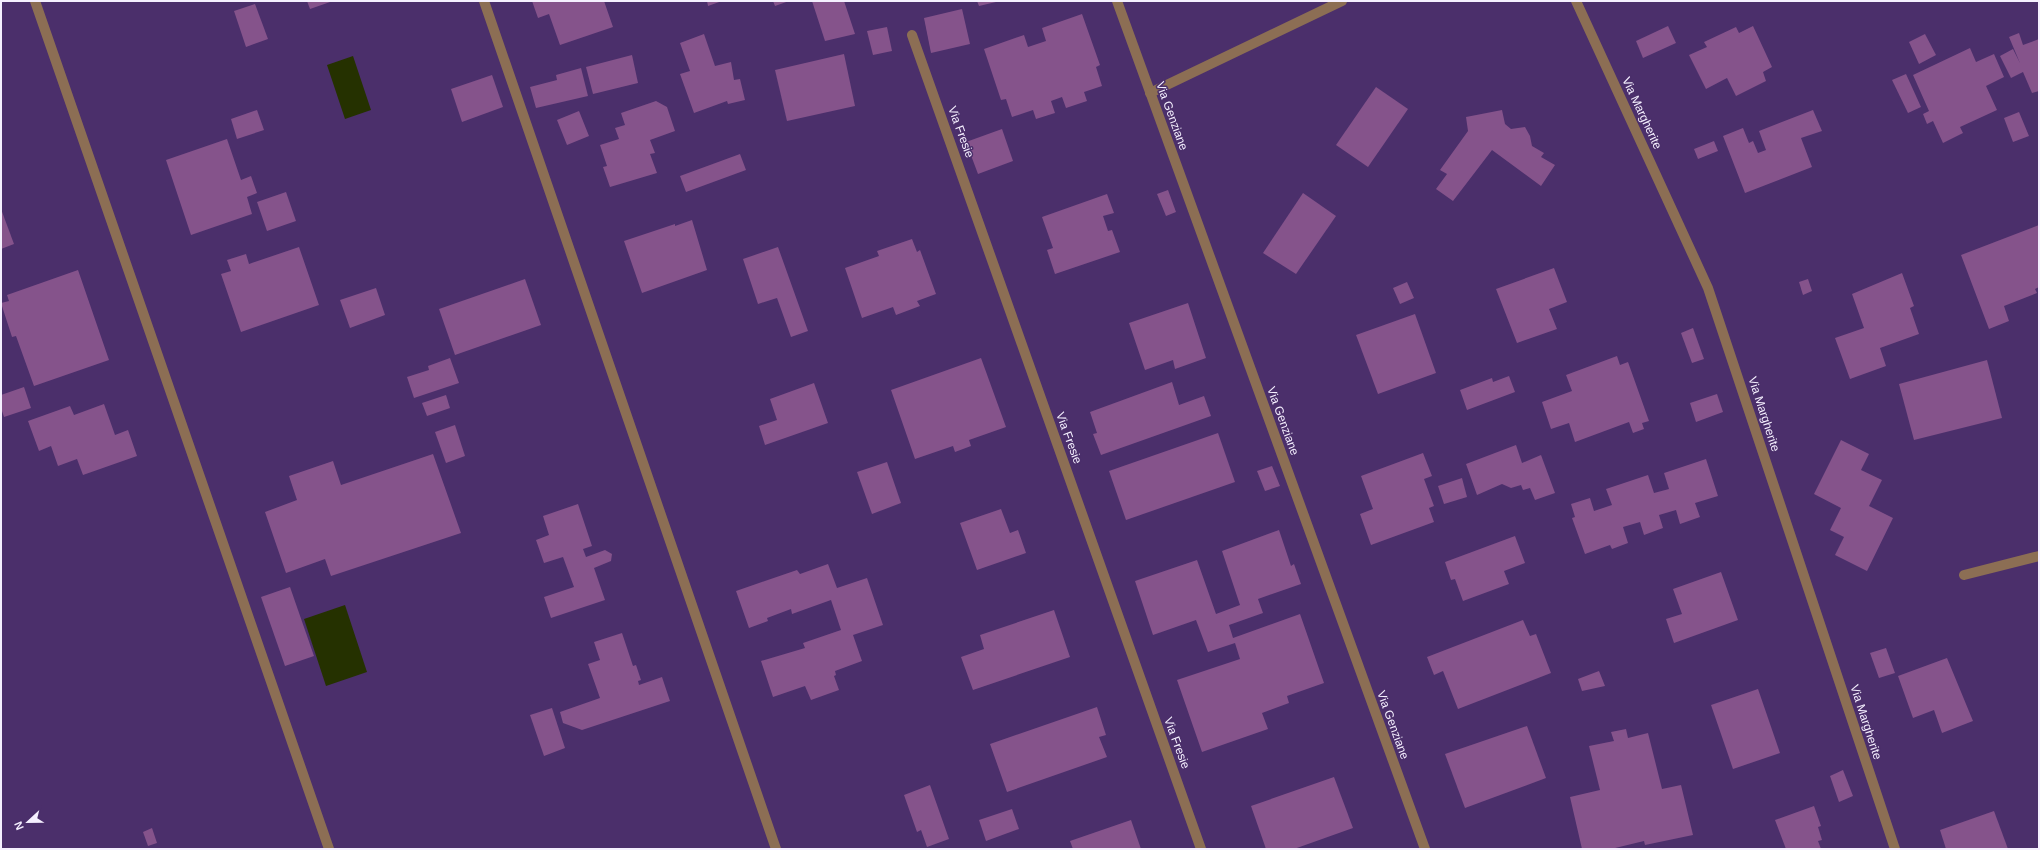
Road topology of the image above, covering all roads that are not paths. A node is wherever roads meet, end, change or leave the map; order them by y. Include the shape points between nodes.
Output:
1 (35, 1) edge
2 (484, 1) edge
3 (1117, 1) edge
4 (1342, 1) edge
5 (1576, 1) edge
6 (912, 35) dead end
7 (1150, 93) junction
8 (2039, 556) edge
9 (1964, 575) dead end
10 (329, 849) edge
11 (776, 849) edge
12 (1201, 849) edge
13 (1424, 849) edge
14 (1895, 849) edge

1 - 10 street
2 - 11 street
3 - 7 street, Via Genziane
4 - 7 street
5 - 14 street, Via Margherite via 1708,288
6 - 12 street, Via Fresie
7 - 13 street, Via Genziane
8 - 9 street

